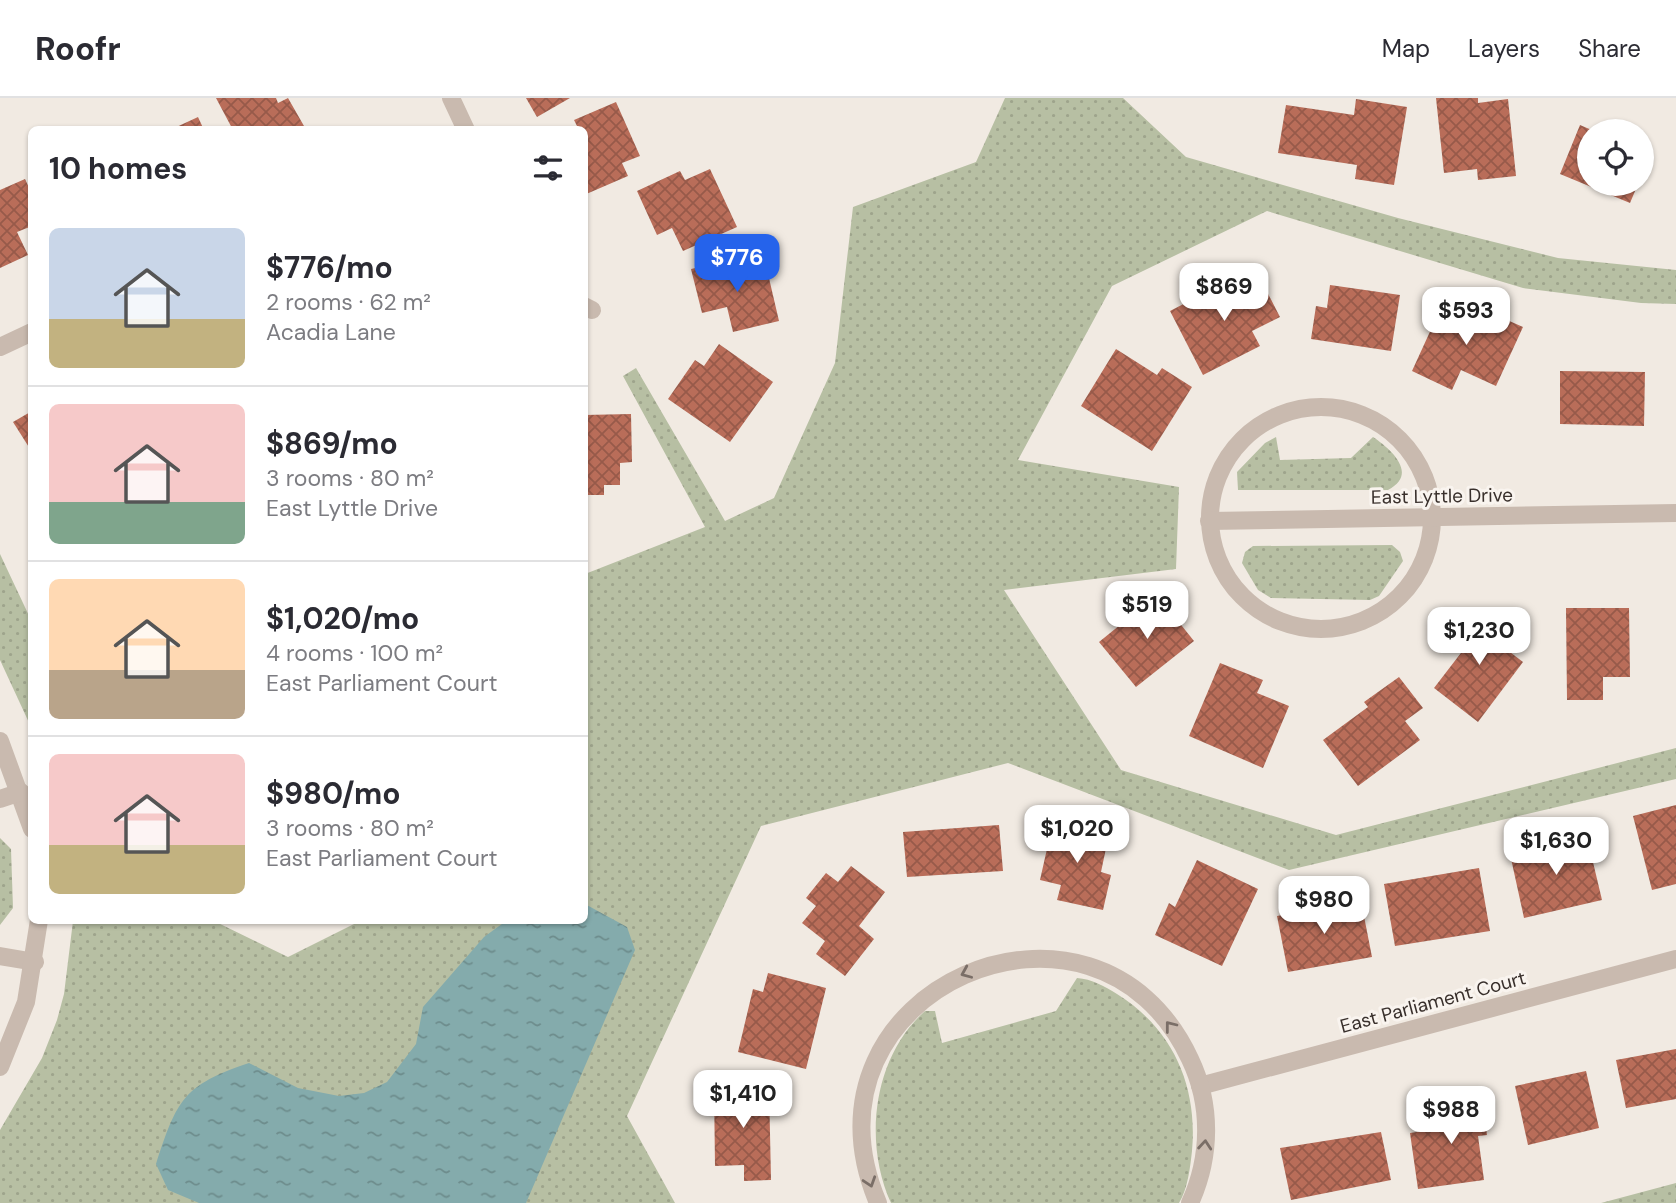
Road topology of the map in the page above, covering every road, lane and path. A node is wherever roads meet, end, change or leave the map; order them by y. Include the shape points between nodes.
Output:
1 (451, 98) edge
2 (461, 126) edge
3 (28, 334) edge
4 (0, 347) edge
5 (1676, 513) edge
6 (1432, 517) junction
7 (1209, 521) junction
8 (0, 741) edge
9 (20, 792) junction
10 (0, 799) edge
11 (28, 817) edge
12 (39, 924) edge
13 (0, 956) edge
14 (1676, 958) edge
15 (35, 962) junction
16 (0, 1067) edge
17 (1200, 1086) junction
18 (878, 1203) edge
19 (1190, 1203) edge

1 - 2 street
3 - 4 street
5 - 6 street, East Lyttle Drive
6 - 7 street, East Lyttle Drive
6 - 7 street via 1423,562 1396,600 1357,623 1311,629 1267,615 1232,585 1220,566
6 - 7 street via 1422,472 1394,435 1353,413 1307,408 1284,413 1245,437 1218,475
8 - 9 street
9 - 10 street
9 - 11 street
12 - 15 street
13 - 15 street
14 - 17 street, East Parliament Court
15 - 16 street via 26,1002
17 -> 18 street via 1175,1032 1149,1003 1117,980 1080,965 1041,958 983,966 947,982 915,1006 890,1035 872,1071 863,1109 863,1148
19 -> 17 street via 1206,1148

